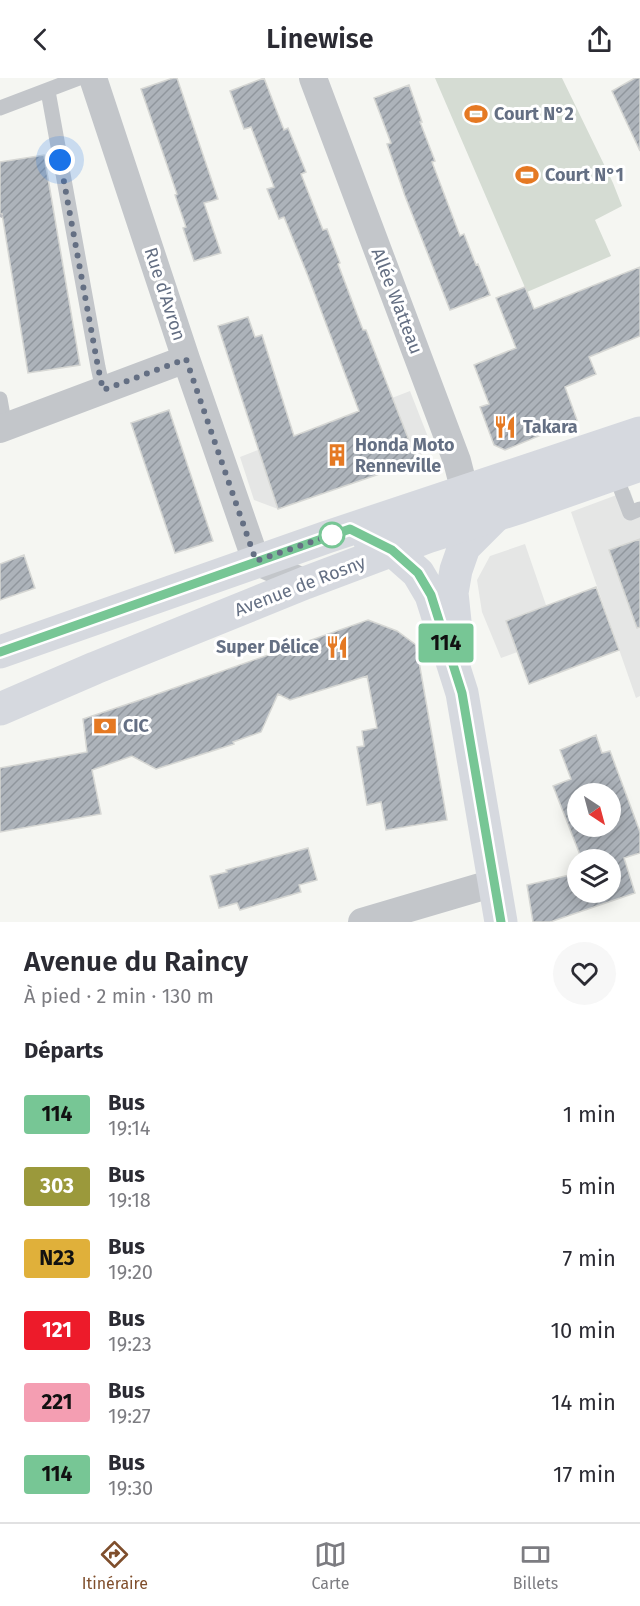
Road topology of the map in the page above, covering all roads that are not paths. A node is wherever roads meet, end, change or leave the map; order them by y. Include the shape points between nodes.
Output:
1 (79, 78) edge
2 (93, 78) edge
3 (313, 78) edge
4 (48, 90) junction
5 (0, 108) edge
6 (186, 359) junction
7 (103, 390) junction
8 (0, 399) edge
9 (3, 428) edge
10 (640, 433) edge
11 (627, 470) edge
12 (464, 490) junction
13 (640, 509) edge
14 (491, 516) junction
15 (350, 529) junction
16 (392, 550) junction
17 (256, 561) junction
18 (305, 583) junction
19 (0, 652) edge
20 (462, 693) junction
21 (0, 709) edge
22 (494, 883) junction
23 (362, 922) edge
24 (501, 922) edge

1 - 4 lane
2 - 6 street, Rue d'Avron
3 - 12 street, Allée Watteau via 457,461
4 - 5 lane
4 - 7 lane
6 - 7 street
6 - 17 street, Rue d'Avron
7 - 9 street
8 - 9 lane
10 - 12 main road, Avenue de Rosny
11 - 13 lane via 630,513
11 - 14 main road, Avenue de Rosny
12 - 14 street, Allée Watteau via 471,506
12 - 15 main road, Avenue de Rosny
14 - 16 main road, Avenue de Rosny
14 - 20 main road via 464,547 452,593
15 - 16 main road
15 - 17 main road, Avenue de Rosny
16 - 18 main road, Avenue de Rosny
16 - 20 main road via 418,573 431,595
17 - 18 street
17 - 19 main road, Avenue de Rosny
18 - 21 main road, Avenue de Rosny
20 - 22 main road
22 - 23 street
22 - 24 main road

